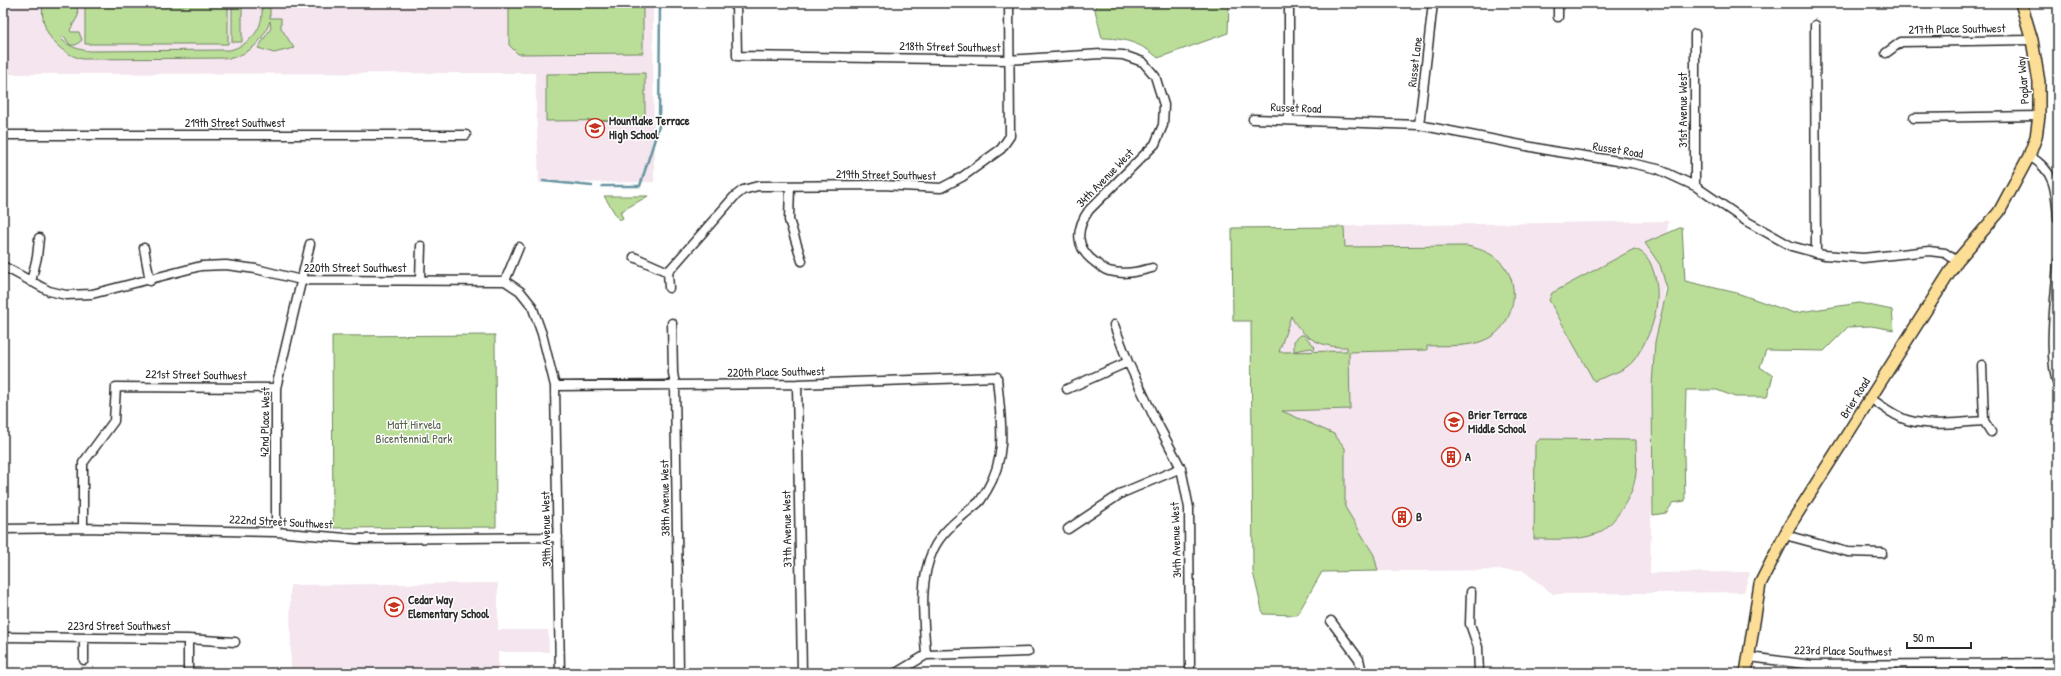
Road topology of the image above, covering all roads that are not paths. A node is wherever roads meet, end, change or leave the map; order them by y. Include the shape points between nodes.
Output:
1 (736, 3) edge
2 (1009, 3) edge
3 (1289, 3) edge
4 (1433, 3) edge
5 (1558, 3) edge
6 (2021, 3) edge
7 (1558, 17) dead end
8 (1815, 25) dead end
9 (1695, 34) dead end
10 (2032, 40) junction
11 (1886, 53) dead end
12 (1008, 60) junction
13 (1155, 76) joint
14 (2039, 116) junction
15 (1914, 118) dead end
16 (1253, 119) dead end
17 (1289, 120) junction
18 (1419, 125) junction
19 (3, 135) edge
20 (466, 135) dead end
21 (2029, 156) junction
22 (790, 186) junction
23 (1695, 186) junction
24 (2058, 218) edge
25 (39, 238) dead end
26 (310, 244) dead end
27 (421, 246) dead end
28 (519, 247) dead end
29 (144, 248) dead end
30 (1816, 253) junction
31 (634, 257) dead end
32 (802, 261) dead end
33 (1957, 261) junction
34 (2058, 262) edge
35 (3, 266) edge
36 (1152, 268) dead end
37 (668, 272) junction
38 (150, 280) junction
39 (302, 280) junction
40 (420, 280) junction
41 (505, 281) junction
42 (31, 282) junction
43 (670, 288) dead end
44 (672, 323) dead end
45 (1114, 325) dead end
46 (1128, 362) junction
47 (1982, 365) dead end
48 (797, 384) junction
49 (675, 385) junction
50 (555, 386) junction
51 (2058, 386) edge
52 (276, 388) junction
53 (1067, 389) dead end
54 (1870, 398) junction
55 (1984, 422) junction
56 (1991, 432) dead end
57 (1181, 468) junction
58 (83, 528) junction
59 (3, 529) edge
60 (1068, 529) dead end
61 (276, 532) junction
62 (1785, 535) junction
63 (558, 537) junction
64 (1882, 553) dead end
65 (1471, 592) dead end
66 (1331, 621) dead end
67 (3, 637) edge
68 (84, 638) junction
69 (188, 639) junction
70 (235, 642) dead end
71 (1028, 652) dead end
72 (926, 655) junction
73 (1749, 657) junction
74 (84, 660) dead end
75 (2058, 663) edge
76 (2021, 664) junction
77 (188, 673) edge
78 (560, 673) edge
79 (680, 673) edge
80 (802, 673) edge
81 (896, 673) edge
82 (1190, 673) edge
83 (1362, 673) edge
84 (1479, 673) edge
85 (1746, 673) edge
86 (2021, 673) edge

1 - 12 street, 218th Street Southwest via 737,56
2 - 12 street
3 - 17 street
4 - 18 street, Russet Lane
5 - 7 street
6 - 10 main road, Poplar Way
8 - 30 street
9 - 23 street, 31st Avenue West
10 - 11 street, 217th Place Southwest via 1901,42
10 - 14 main road, Poplar Way via 2039,82
12 - 13 street, 218th Street Southwest via 1123,55 1143,62
12 - 22 street, 219th Street Southwest via 1010,136 1001,149 962,177 941,188 882,185
13 - 36 street, 34th Avenue West via 1164,105 1163,125 1155,144 1089,210 1081,221 1079,236 1085,255 1107,271 1131,273
14 - 15 street
14 - 21 main road, Poplar Way via 2036,137
16 - 17 street, Russet Road
17 - 18 street, Russet Road
18 - 23 street, Russet Road via 1547,151 1658,169
19 - 20 street, 219th Street Southwest
21 - 24 street via 2041,162 2050,172
21 - 33 main road, Brier Road via 1999,212
22 - 32 street via 789,220
22 - 37 street, 219th Street Southwest via 758,186 743,190
23 - 30 street, Russet Road via 1791,246
25 - 42 street
26 - 39 street, 42nd Place West
27 - 40 street
28 - 41 street
29 - 38 street
30 - 33 street, Russet Road via 1863,258 1929,251 1945,253
31 - 37 street
33 - 54 main road, Brier Road
34 - 51 street via 2053,354
35 - 42 street, 220th Street Southwest
37 - 43 street
38 - 39 street, 220th Street Southwest via 201,266 226,265
38 - 42 street, 220th Street Southwest via 92,294 66,295 49,291
39 - 40 street, 220th Street Southwest
39 - 52 street, 42nd Place West
40 - 41 street, 220th Street Southwest
41 - 50 street via 520,291 532,306
44 - 49 street, 38th Avenue West
45 - 46 street, 34th Avenue West
46 - 53 street
46 - 57 street, 34th Avenue West
47 - 55 street
48 - 49 street, 220th Place Southwest
48 - 72 street, 220th Place Southwest via 998,377 1002,449 995,476 980,501 957,519 933,549 924,590
48 - 80 street, 37th Avenue West
49 - 50 street, 220th Place Southwest
49 - 79 street, 38th Avenue West
50 - 63 street, 39th Avenue West
52 - 58 street, 221st Street Southwest via 116,386 114,421 83,463
52 - 61 street, 42nd Place West
54 - 55 street via 1907,420
54 - 62 main road, Brier Road
55 - 56 street
57 - 60 street via 1122,493
57 - 82 street, 34th Avenue West via 1189,508
58 - 59 street, 222nd Street Southwest
58 - 61 street, 222nd Street Southwest
61 - 63 street, 222nd Street Southwest via 357,539
62 - 64 street via 1848,552
62 - 73 main road, Brier Road via 1760,584
63 - 78 street, 39th Avenue West
65 - 84 street via 1470,624 1478,647
66 - 83 street via 1359,659
67 - 68 street, 223rd Street Southwest
68 - 69 street, 223rd Street Southwest
68 - 74 street
69 - 70 street, 223rd Street Southwest
69 - 77 street
71 - 72 street
72 - 81 street
73 - 76 street, 223rd Place Southwest via 1812,665
73 - 85 main road, Brier Road
75 - 76 street, 223rd Place Southwest
76 - 86 street

